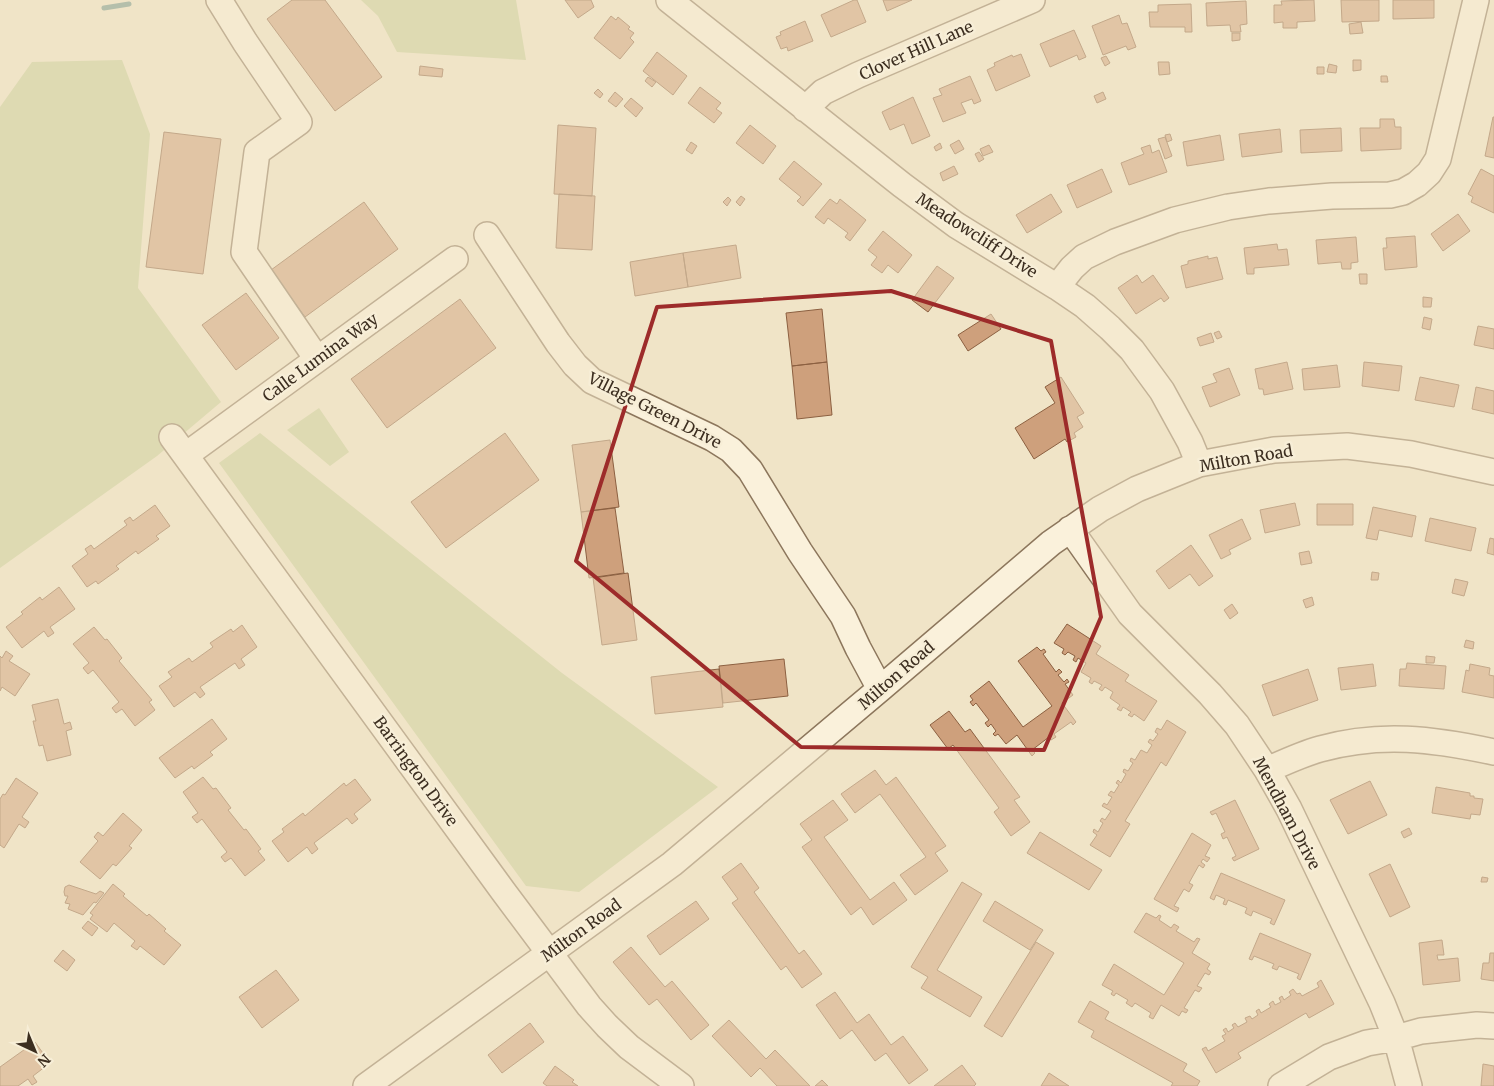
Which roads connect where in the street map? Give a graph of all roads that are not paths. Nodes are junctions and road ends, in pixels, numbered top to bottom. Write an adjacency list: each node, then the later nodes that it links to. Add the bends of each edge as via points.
1 (219, 0): 9 (street, via 299,122 257,152 244,252)
2 (669, 0): 5 (street, Meadowcliff Drive)
3 (1032, 0): 5 (street, Clover Hill Lane, via 858,75 823,92)
4 (1476, 0): 8 (street, via 1438,159 1417,184 1390,195 1269,201 1175,220 1084,257)
5 (806, 109): 8 (street, Meadowcliff Drive, via 956,225)
6 (487, 235): 14 (street, Village Green Drive, via 558,343 592,381 712,438 731,450 750,470 843,616)
7 (455, 259): 9 (street, Calle Lumina Way)
8 (1057, 286): 11 (street, Meadowcliff Drive, via 1085,306 1132,350 1162,391)
9 (317, 359): 10 (street, Calle Lumina Way)
10 (179, 446): 17 (street, Barrington Drive)
11 (1199, 464): 12 (street, Milton Road, via 1274,450 1347,446 1410,454); 13 (street, Milton Road, via 1137,488)
12 (1494, 472)
13 (1070, 529): 14 (street, Milton Road); 16 (street, Mendham Drive, via 1130,614 1210,694 1237,725)
14 (880, 689): 17 (street, Milton Road, via 672,864)
15 (1494, 752): 16 (street, via 1438,741 1380,738 1320,749)
16 (1267, 770): 19 (street, Mendham Drive, via 1382,1003)
17 (549, 953): 20 (street, Milton Road); 21 (street, Barrington Drive, via 607,1026)
18 (1494, 1026): 19 (street, via 1477,1024)
19 (1396, 1038): 22 (street, via 1367,1043 1329,1057); 23 (street, Mendham Drive)
20 (366, 1086)
21 (681, 1086)
22 (1281, 1086)
23 (1409, 1086)

